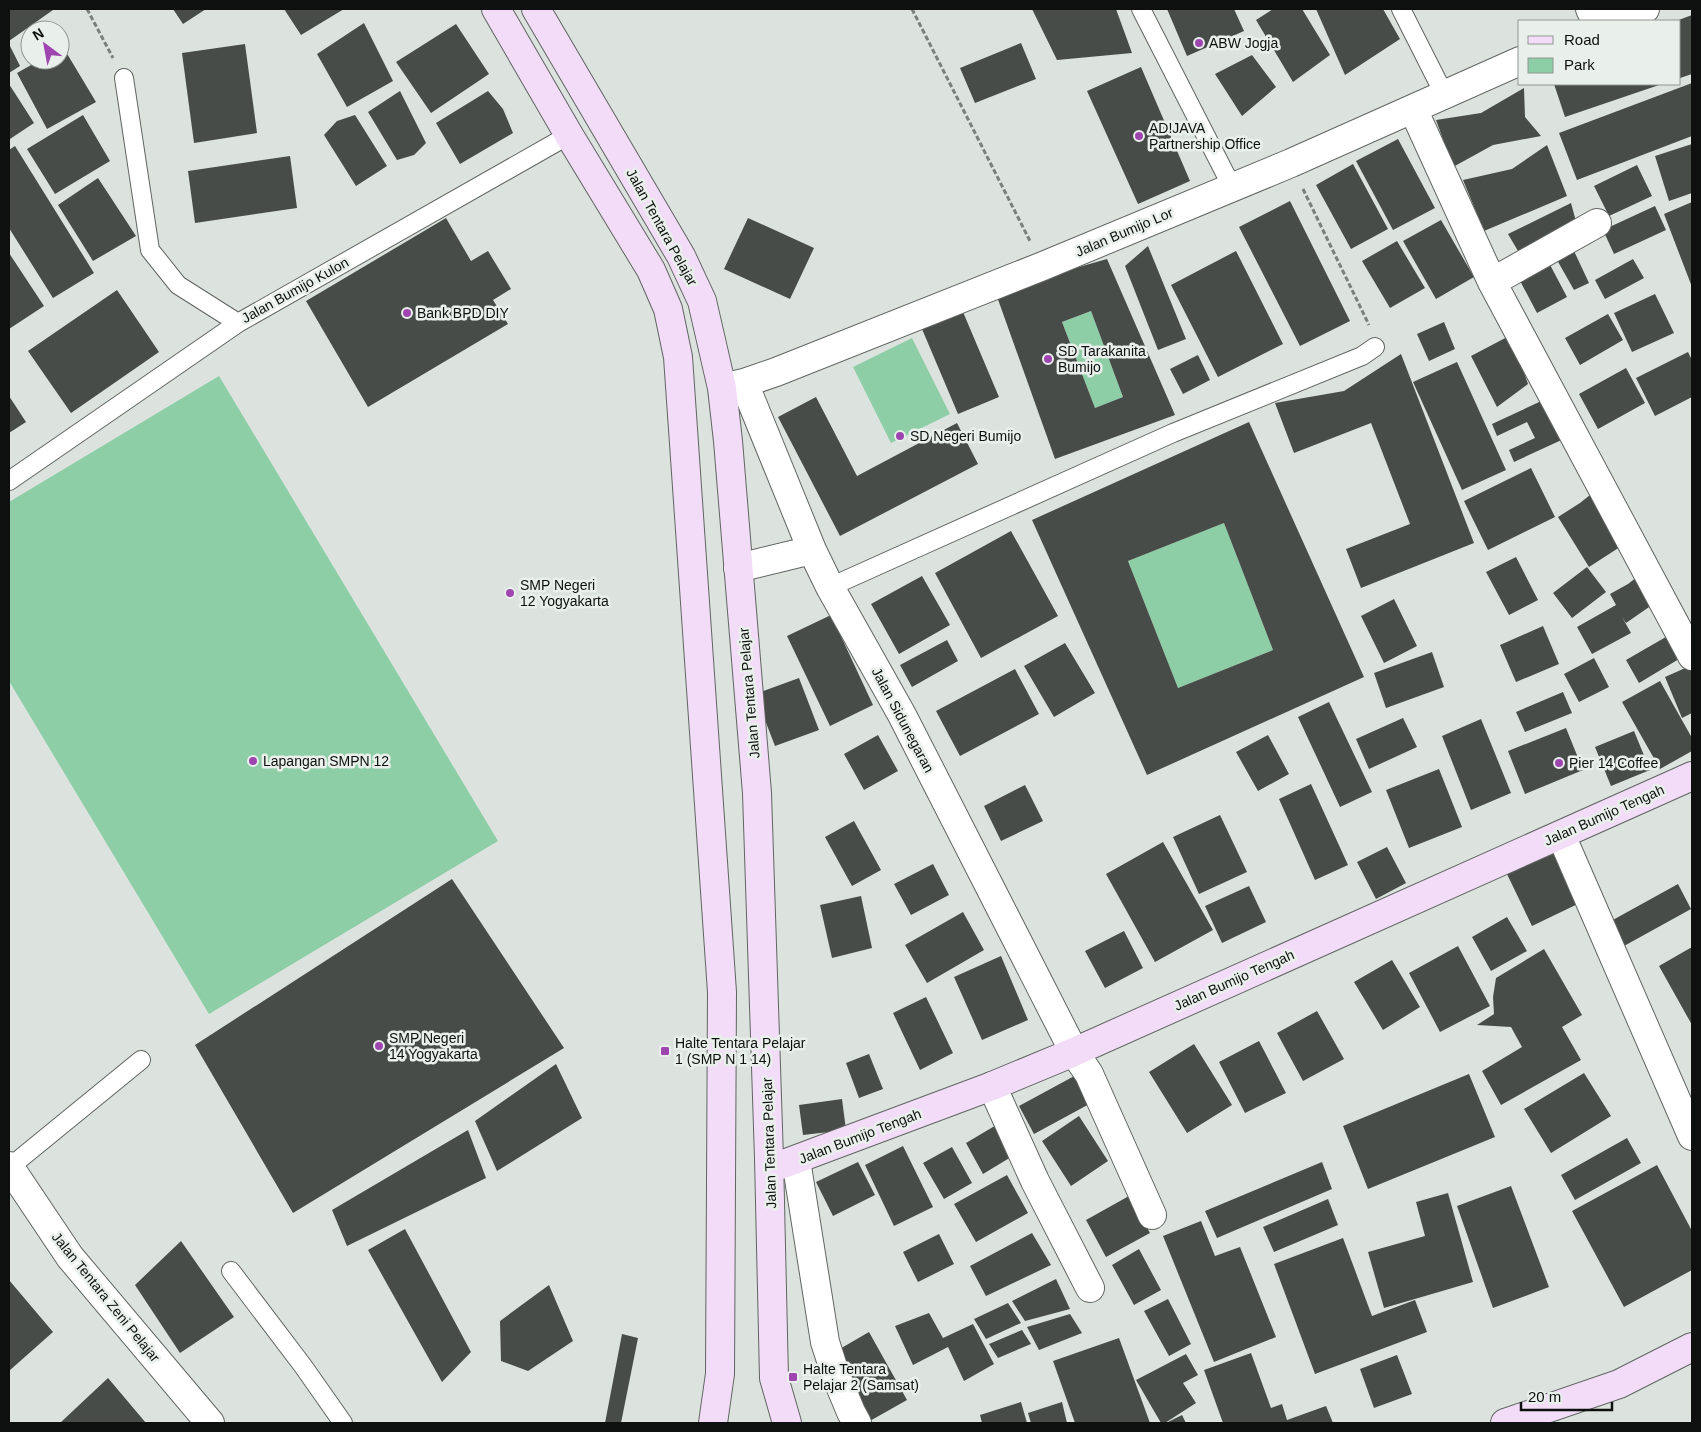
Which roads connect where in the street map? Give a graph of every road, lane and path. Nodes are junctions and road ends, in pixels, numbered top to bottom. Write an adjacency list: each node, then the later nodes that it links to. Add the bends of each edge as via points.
1 (86, 9): 10 (path)
2 (496, 9): 13 (main road)
3 (536, 9): 21 (main road, Jalan Tentara Pelajar, via 681,256 702,301)
4 (912, 9): 17 (path)
5 (1141, 9): 15 (lane)
6 (1401, 9): 11 (lane)
7 (1644, 9): 8 (street)
8 (1614, 20)
9 (1518, 62): 11 (street, Jalan Bumijo Lor)
10 (124, 78): 19 (lane, Jalan Bumijo Kulon, via 150,250 178,285)
11 (1444, 94): 12 (street, Jalan Bumijo Lor)
12 (1413, 109): 14 (street, Jalan Bumijo Lor); 18 (street)
13 (569, 136): 19 (lane, Jalan Bumijo Kulon); 42 (main road, via 651,270 668,309 678,357 722,992 720,1374)
14 (1291, 163): 15 (street, Jalan Bumijo Lor); 20 (path, via 1372,332)
15 (1232, 187): 17 (street, Jalan Bumijo Lor)
16 (1597, 223): 18 (street)
17 (1043, 266): 21 (street, Jalan Bumijo Lor)
18 (1492, 282): 26 (street)
19 (238, 323): 22 (lane)
20 (1375, 347): 25 (lane, via 1362,356 1173,433)
21 (733, 386): 23 (street, Jalan Sidunegaran); 24 (main road, Jalan Tentara Pelajar, via 728,441)
22 (9, 481)
23 (812, 550): 24 (street); 25 (street, Jalan Sidunegaran)
24 (738, 568): 35 (main road, Jalan Tentara Pelajar, via 757,793)
25 (830, 587): 29 (street, Jalan Sidunegaran, via 902,715)
26 (1692, 656)
27 (1692, 776): 28 (main road, Jalan Bumijo Tengah)
28 (1561, 835): 29 (main road, Jalan Bumijo Tengah); 32 (street)
29 (1074, 1052): 31 (main road, Jalan Bumijo Tengah); 36 (street, Jalan Sidunegaran, via 1089,1074)
30 (141, 1060): 34 (lane)
31 (992, 1086): 33 (main road, Jalan Bumijo Tengah); 38 (street, via 1035,1181)
32 (1689, 1121)
33 (796, 1160): 35 (main road, Jalan Bumijo Tengah); 44 (street, via 825,1342)
34 (9, 1166): 40 (street, Jalan Tentara Zeni Pelajar, via 70,1257)
35 (770, 1170): 43 (main road, Jalan Tentara Pelajar, via 774,1378)
36 (1152, 1215)
37 (231, 1271): 41 (lane)
38 (1090, 1288)
39 (1692, 1347): 45 (main road, via 1619,1384)
40 (210, 1423)
41 (343, 1423)
42 (713, 1423)
43 (787, 1423)
44 (857, 1423)
45 (1505, 1423)

